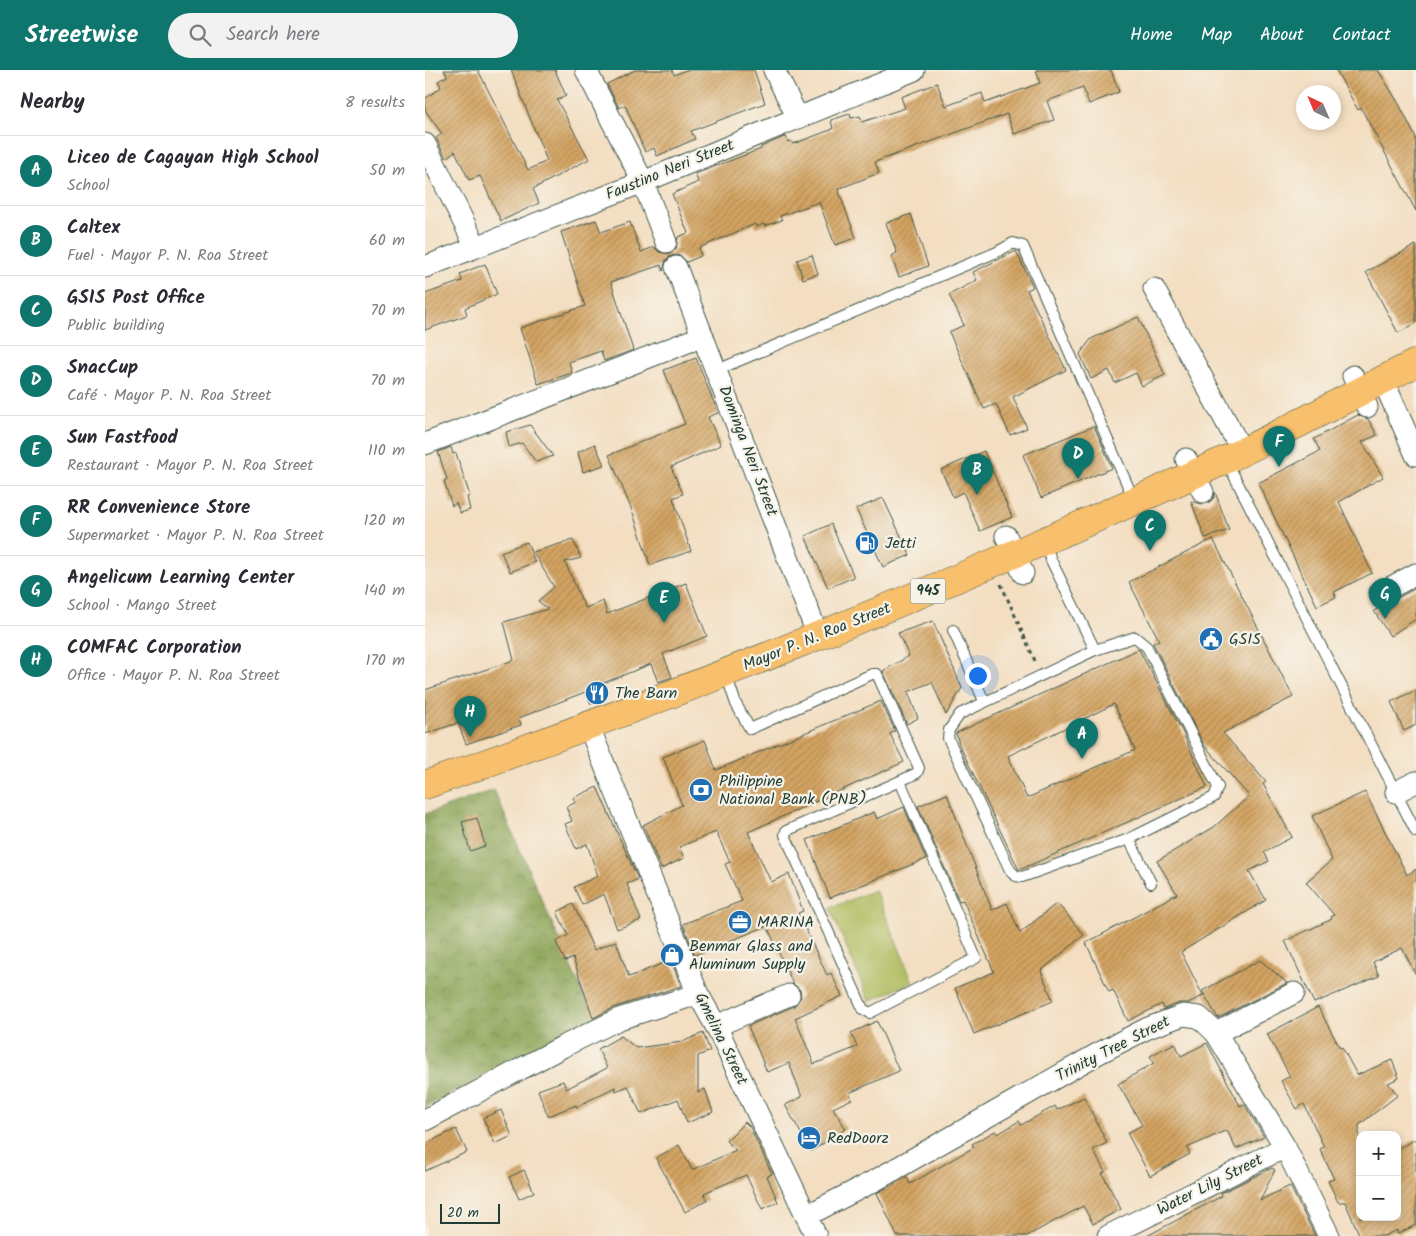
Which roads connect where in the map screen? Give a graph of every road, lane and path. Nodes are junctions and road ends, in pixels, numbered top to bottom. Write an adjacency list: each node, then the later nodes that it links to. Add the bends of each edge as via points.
1 (586, 70): 6 (street)
2 (774, 70): 4 (street)
3 (914, 70): 4 (street, Faustino Neri Street)
4 (797, 118): 6 (street, Faustino Neri Street)
5 (425, 144): 8 (street)
6 (643, 182): 7 (street); 8 (street, Faustino Neri Street)
7 (666, 242)
8 (476, 247): 10 (street, Faustino Neri Street)
9 (676, 266): 12 (street, Dominga Neri Street)
10 (425, 267)
11 (1154, 289): 17 (street)
12 (703, 336): 14 (street, Dominga Neri Street); 16 (street)
13 (1416, 363): 15 (main road, Mayor P. N. Roa Street / 945)
14 (717, 370): 19 (lane, via 1013,243 1018,244 1023,246); 25 (street, Dominga Neri Street)
15 (1366, 388): 17 (main road, Mayor P. N. Roa Street / 945); 18 (street)
16 (425, 444)
17 (1233, 455): 19 (main road, Mayor P. N. Roa Street / 945); 34 (lane)
18 (1416, 455)
19 (1135, 501): 20 (main road, Mayor P. N. Roa Street / 945)
20 (1045, 540): 21 (main road, Mayor P. N. Roa Street / 945); 26 (lane, via 1051,560)
21 (1009, 557): 25 (main road, Mayor P. N. Roa Street / 945); 28 (path)
22 (1416, 574): 23 (street)
23 (1380, 593)
24 (953, 630): 29 (lane)
25 (818, 636): 27 (main road, Mayor P. N. Roa Street / 945)
26 (1095, 650): 28 (lane); 36 (lane, via 1135,637 1142,640 1218,787 1214,797)
27 (726, 674): 30 (main road, Mayor P. N. Roa Street / 945); 31 (lane, via 736,704 750,729 877,674 919,768 917,773)
28 (1042, 675): 29 (lane)
29 (984, 702): 36 (lane, via 960,714 947,738 1010,870 1016,876 1022,877)
30 (589, 727): 33 (main road, Mayor P. N. Roa Street / 945); 38 (street, Gmelina Street)
31 (900, 781): 31 (lane, via 786,831 785,835 863,1009 870,1013 976,958)
32 (1416, 782): 34 (street)
33 (425, 786)
34 (1395, 792): 35 (lane)
35 (1416, 832)
36 (1129, 839): 37 (lane)
37 (1151, 884)
38 (698, 994): 41 (street, Gmelina Street); 43 (street, via 619,1019)
39 (1294, 994): 42 (street)
40 (789, 995): 41 (street)
41 (716, 1026): 45 (street, Gmelina Street)
42 (1216, 1033): 44 (street, Trinity Tree Street); 45 (street, Trinity Tree Street, via 1199,1017 1183,1015 1148,1028)
43 (425, 1120)
44 (1285, 1147): 47 (street, Water Lily Street); 48 (street, Trinity Tree Street)
45 (806, 1216): 46 (street, Gmelina Street)
46 (816, 1236)
47 (1108, 1236)
48 (1329, 1236)

